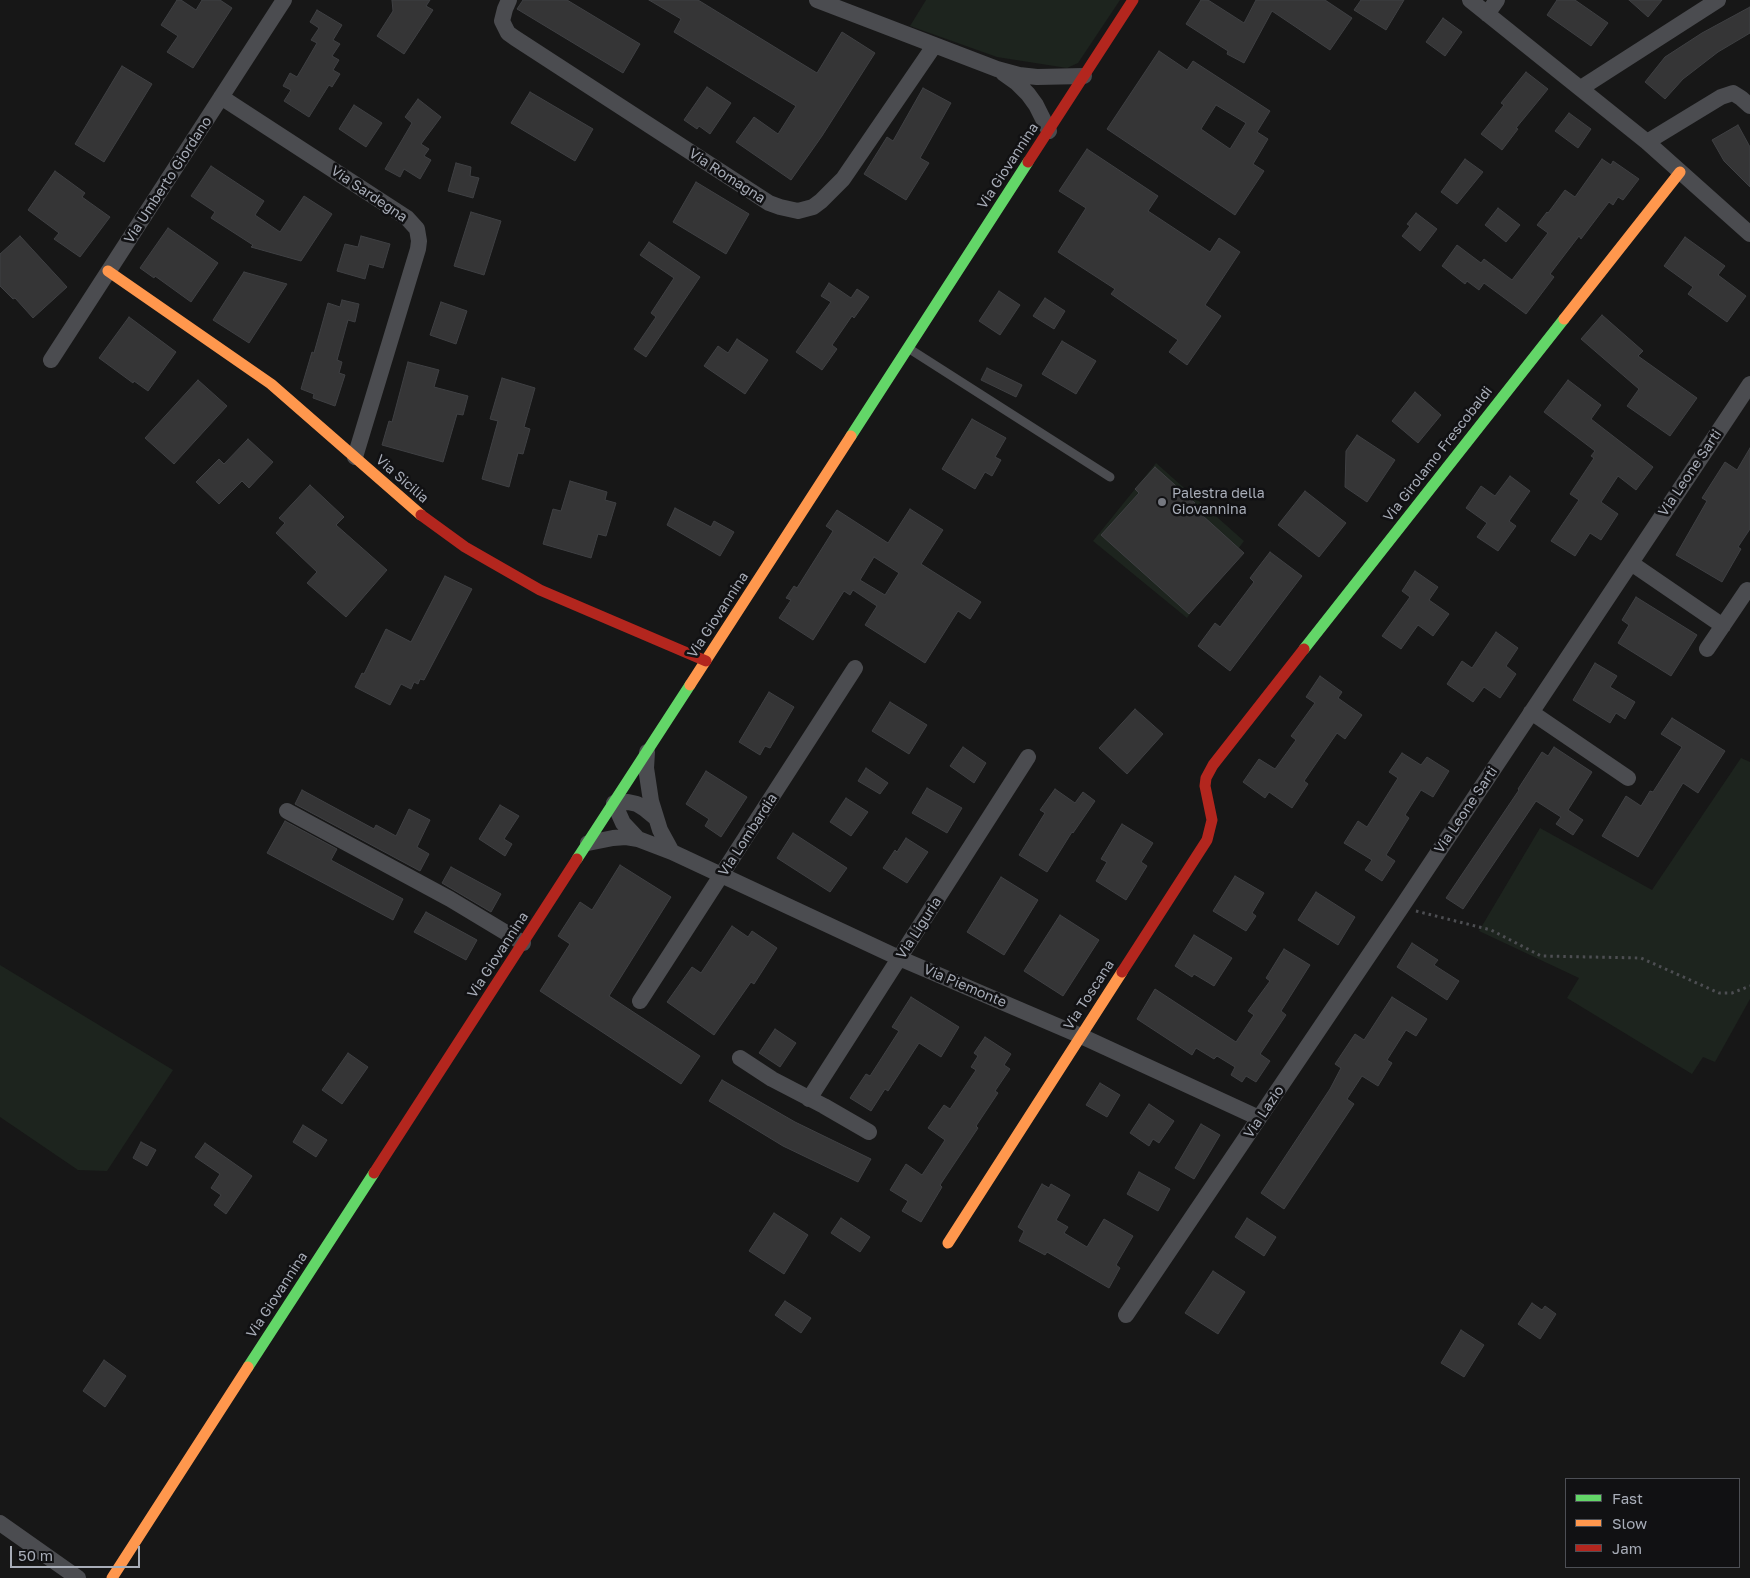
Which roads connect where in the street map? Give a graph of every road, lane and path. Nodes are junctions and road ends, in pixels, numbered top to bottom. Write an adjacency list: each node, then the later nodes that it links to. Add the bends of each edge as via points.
1 (284, 0): 15 (street, Via Umberto Giordano)
2 (510, 0): 9 (street, Via Romagna, via 502,21 508,33 768,203 798,211 813,207 843,179)
3 (817, 0): 9 (street)
4 (1133, 0): 12 (street, Via Giovannina)
5 (1470, 0): 8 (street)
6 (1496, 0): 8 (street)
7 (1718, 0): 13 (street)
8 (1487, 14): 13 (street)
9 (934, 46): 10 (street)
10 (997, 69): 11 (street); 14 (street)
11 (1026, 76): 12 (street); 16 (street, via 1054,87)
12 (1084, 76): 16 (street, Via Giovannina)
13 (1581, 88): 19 (street)
14 (1028, 94): 16 (street); 18 (street)
15 (221, 97): 22 (street, Via Umberto Giordano); 26 (street, Via Sardegna, via 407,218 417,229 418,249)
16 (1067, 103): 18 (street, Via Giovannina)
17 (1750, 106): 19 (street, via 1733,93 1721,96)
18 (1049, 131): 23 (street, Via Giovannina)
19 (1647, 142): 20 (street)
20 (1680, 172): 21 (street); 36 (street, Via Girolamo Frescobaldi)
21 (1750, 234)
22 (108, 271): 24 (street, Via Umberto Giordano); 26 (street, Via Sicilia, via 271,384)
23 (908, 348): 27 (lane); 32 (street, Via Giovannina)
24 (51, 360)
25 (1750, 384): 28 (street, Via Leone Sarti)
26 (355, 457): 32 (street, Via Sicilia, via 431,524 491,563 540,590)
27 (1110, 477)
28 (1631, 563): 30 (street); 34 (street, Via Leone Sarti)
29 (1747, 590): 30 (street)
30 (1723, 626): 31 (street)
31 (1707, 650)
32 (706, 661): 35 (street, Via Giovannina)
33 (855, 668): 45 (street, Via Lombardia)
34 (1531, 712): 38 (street); 46 (street, Via Leone Sarti)
35 (647, 752): 39 (street, Via Giovannina); 41 (street, via 647,784)
36 (1220, 754): 51 (street, Via Toscana, via 1206,778 1205,792 1212,820 1207,840)
37 (1028, 757): 48 (street, Via Liguria)
38 (1628, 778)
39 (614, 803): 41 (street, via 637,804); 42 (street, via 623,823); 43 (street, Via Giovannina)
40 (287, 811): 47 (street, via 450,899)
41 (656, 818): 44 (street)
42 (638, 840): 43 (street, Via Piemonte, via 626,837); 44 (street, Via Piemonte)
43 (588, 843): 47 (street, Via Giovannina)
44 (672, 852): 45 (street, Via Piemonte)
45 (722, 875): 48 (street, Via Piemonte); 50 (street, Via Lombardia)
46 (1401, 908): 49 (path, via 1491,930 1540,956 1641,958 1719,993); 54 (street, Via Lazio)
47 (523, 943): 60 (street, Via Giovannina)
48 (899, 958): 51 (street, Via Piemonte); 53 (street, Via Liguria)
49 (1750, 986)
50 (640, 1001)
51 (1081, 1036): 54 (street, Via Piemonte); 56 (street, Via Toscana)
52 (740, 1058): 53 (street)
53 (809, 1099): 55 (street)
54 (1259, 1118): 57 (street, Via Lazio)
55 (869, 1132)
56 (948, 1243)
57 (1126, 1315)
58 (0, 1523): 59 (street)
59 (78, 1578)
60 (112, 1578)

